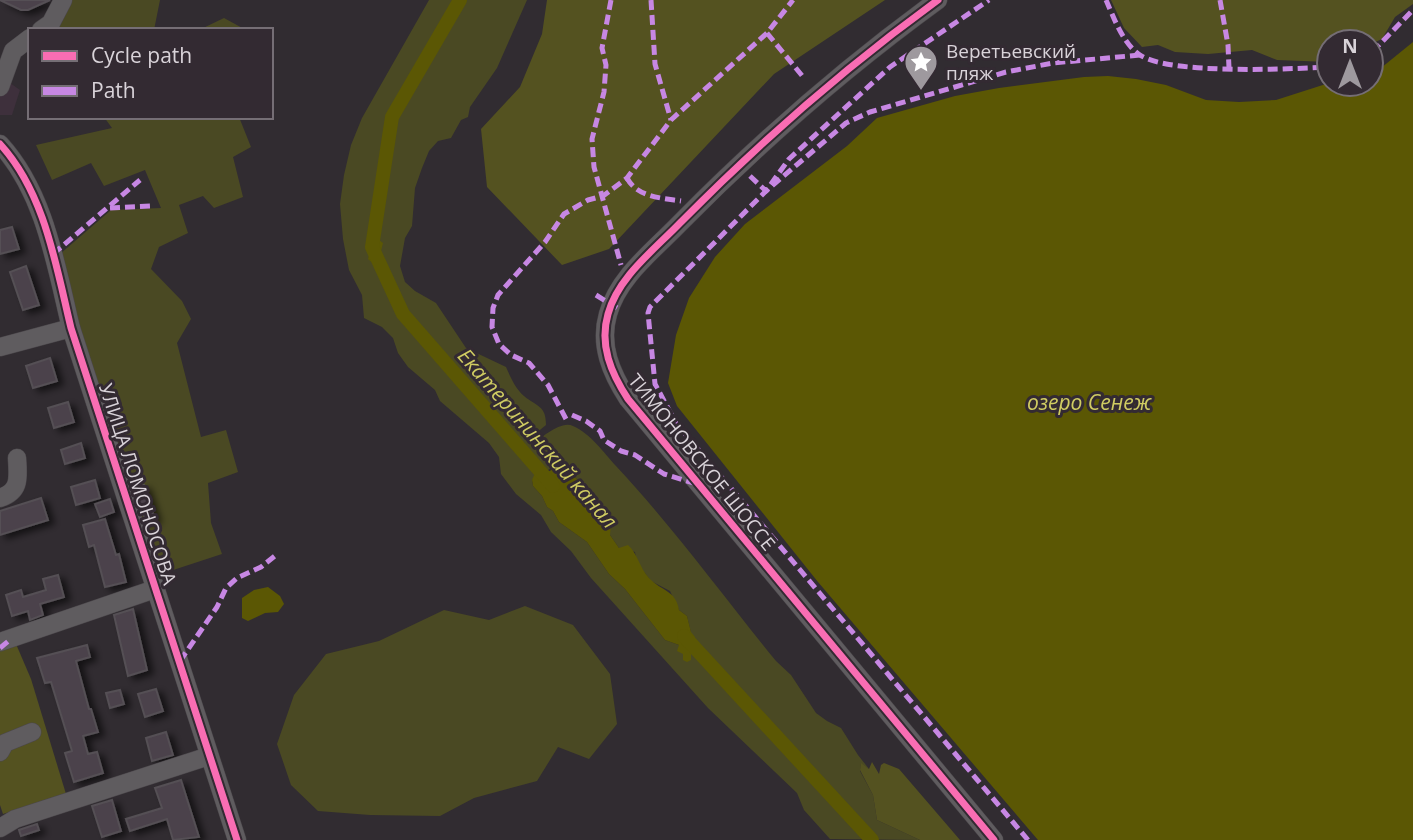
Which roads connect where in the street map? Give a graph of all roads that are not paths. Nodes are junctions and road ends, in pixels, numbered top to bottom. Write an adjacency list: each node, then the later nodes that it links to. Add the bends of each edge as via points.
1 (63, 0): 3 (street)
2 (938, 0): 18 (street, ТИМОНОВСКОЕ ШОССЕ, via 872,48 785,122 651,253 612,300 605,351 615,380 628,399)
3 (44, 28)
4 (28, 40): 5 (street, via 13,51)
5 (0, 87)
6 (0, 144): 7 (street, УЛИЦА ЛОМОНОСОВА, via 33,196)
7 (71, 328): 8 (street); 11 (street, УЛИЦА ЛОМОНОСОВА)
8 (0, 346)
9 (17, 458): 10 (street, via 18,483)
10 (0, 498)
11 (155, 589): 12 (street); 15 (street, УЛИЦА ЛОМОНОСОВА)
12 (0, 642)
13 (32, 732): 14 (street, via 5,743)
14 (0, 752)
15 (209, 756): 16 (street, via 15,819); 17 (street, УЛИЦА ЛОМОНОСОВА)
16 (0, 828)
17 (237, 840)
18 (994, 840)

